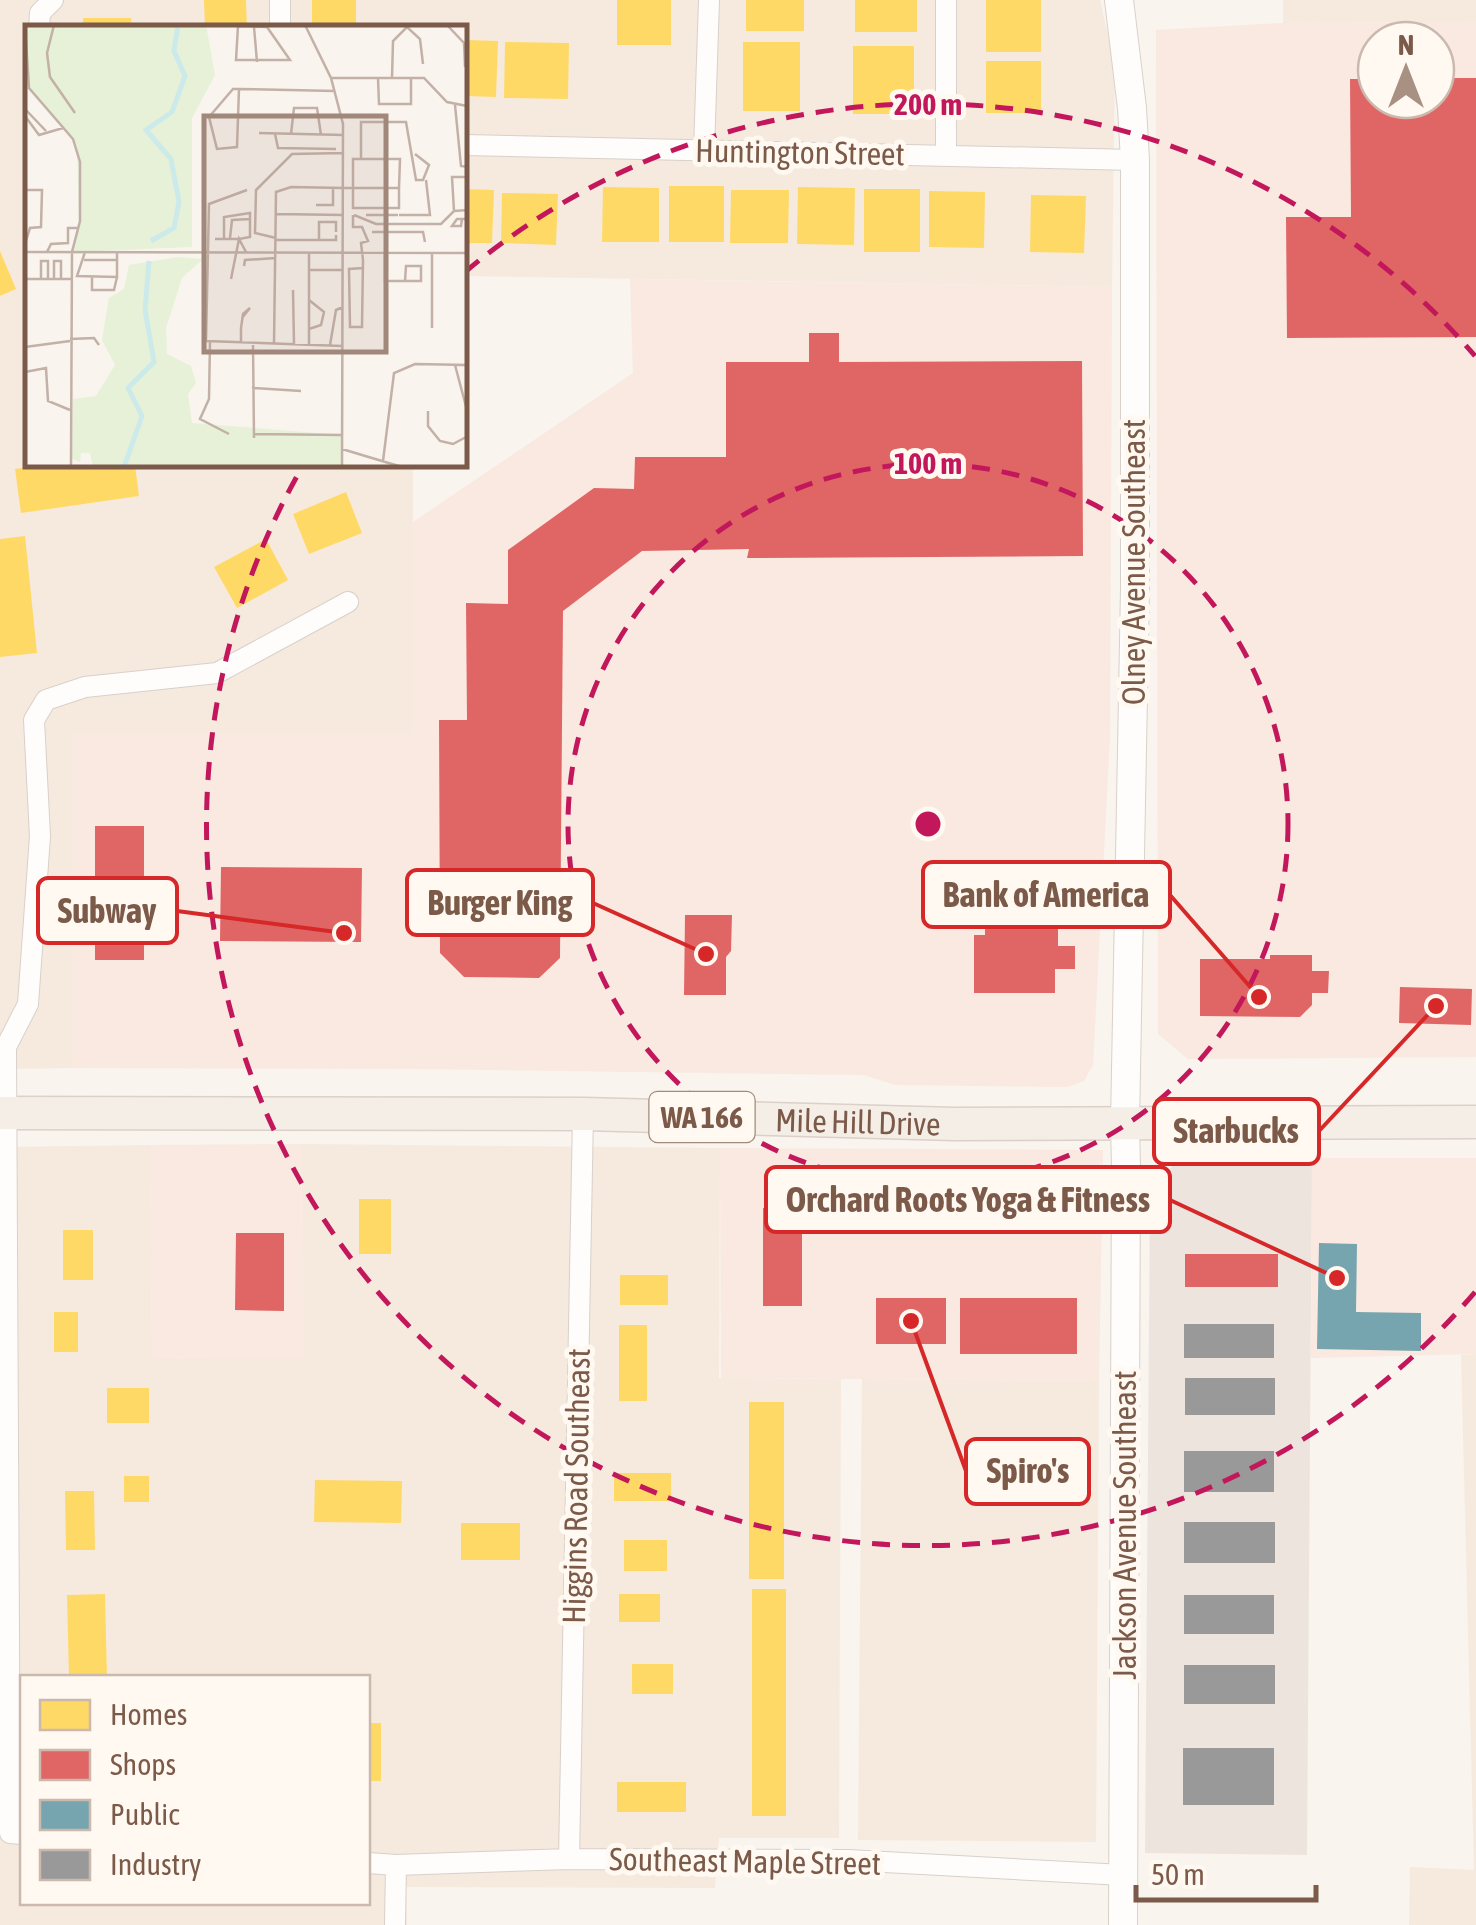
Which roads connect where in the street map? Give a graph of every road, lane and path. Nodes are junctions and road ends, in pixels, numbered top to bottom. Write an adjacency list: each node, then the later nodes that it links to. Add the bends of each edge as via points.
1 (52, 0): 5 (street)
2 (710, 0): 7 (street)
3 (946, 0): 8 (street)
4 (1119, 0): 9 (main road, Olney Avenue Southeast)
5 (38, 25)
6 (468, 144): 7 (street, Huntington Street)
7 (704, 150): 8 (street, Huntington Street)
8 (946, 156): 9 (street, Huntington Street)
9 (1134, 160): 14 (main road, Olney Avenue Southeast, via 1135,588)
10 (348, 602): 11 (street, via 217,673 85,687 46,700 34,720 40,836 28,1004 6,1047)
11 (3, 1113): 12 (main road, Mile Hill Drive / WA 166); 15 (street)
12 (583, 1114): 14 (main road, Mile Hill Drive / WA 166); 16 (street, Higgins Road Southeast)
13 (1476, 1122): 14 (main road, Mile Hill Drive / WA 166)
14 (1124, 1124): 19 (main road, Jackson Avenue Southeast)
15 (16, 1833)
16 (570, 1859): 18 (street, Southeast Maple Street); 19 (street, Southeast Maple Street, via 848,1860)
17 (370, 1863): 18 (street, Southeast Maple Street)
18 (396, 1866): 20 (street)
19 (1123, 1875): 21 (main road, Jackson Avenue Southeast)
20 (395, 1925)
21 (1124, 1925)

